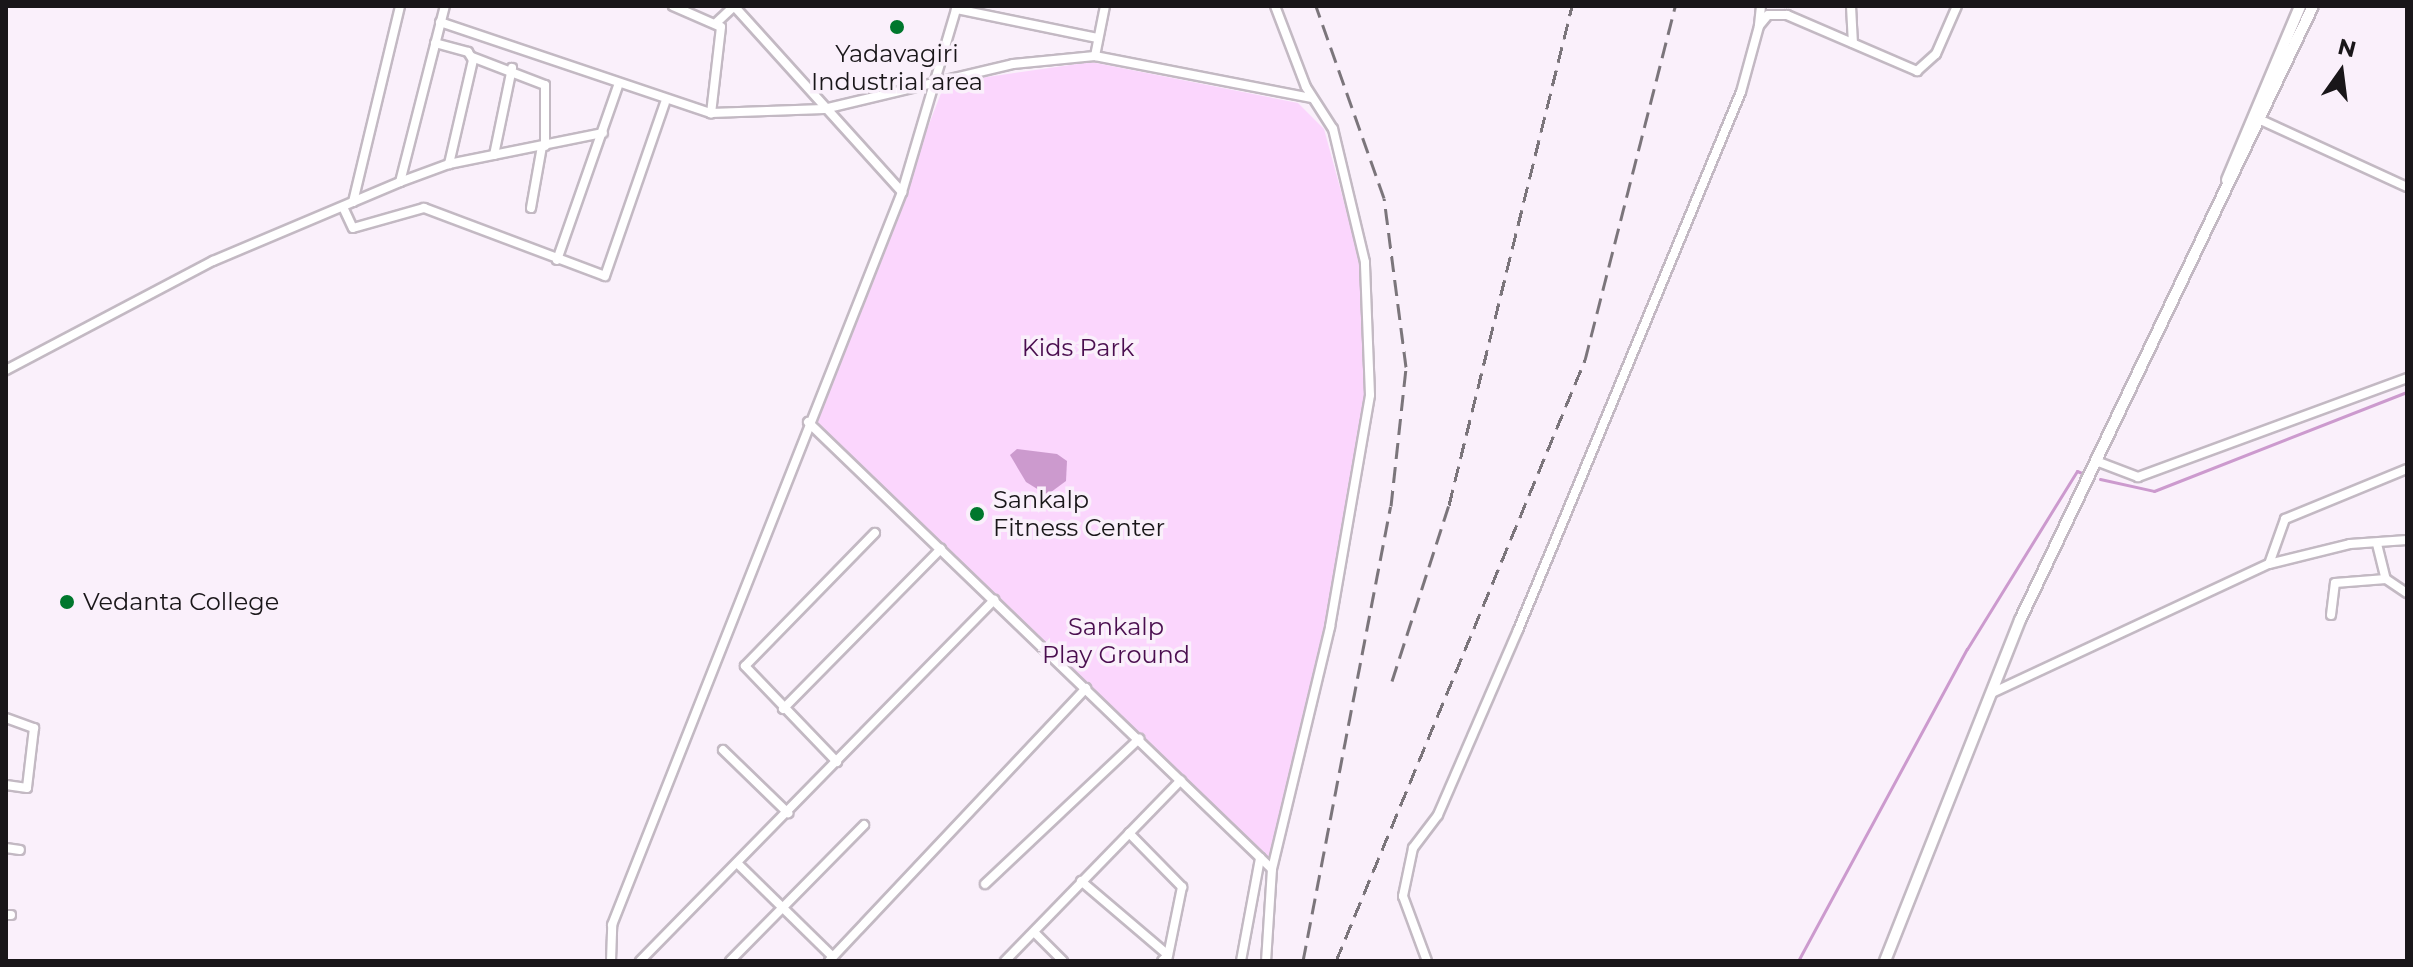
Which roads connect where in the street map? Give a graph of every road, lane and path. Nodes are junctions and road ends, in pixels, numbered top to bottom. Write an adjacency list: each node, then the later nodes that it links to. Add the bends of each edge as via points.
1 (400, 6): 39 (street)
2 (445, 6): 15 (street)
3 (673, 6): 16 (street)
4 (734, 6): 14 (street); 16 (street)
5 (750, 6): 14 (street)
6 (1105, 6): 18 (street)
7 (1275, 6): 26 (street)
8 (1761, 6): 17 (street)
9 (1851, 6): 20 (street)
10 (1957, 6): 20 (street, via 1936,54 1917,71)
11 (2300, 6): 36 (street)
12 (2313, 6): 30 (street)
13 (956, 8): 18 (street); 24 (street)
14 (747, 19): 28 (street)
15 (440, 22): 19 (street); 25 (street)
16 (716, 23): 29 (street, via 721,68)
17 (1759, 26): 20 (street, via 1768,15 1787,15); 87 (street, via 1741,92 1530,601 1438,815 1413,848 1403,896)
18 (1097, 38): 21 (street)
19 (435, 43): 22 (street); 35 (street)
20 (1853, 43)
21 (1095, 56): 24 (street); 26 (street)
22 (472, 57): 23 (street); 34 (street)
23 (512, 68): 32 (street, via 548,91); 33 (street)
24 (940, 79): 28 (street); 38 (street)
25 (618, 86): 27 (street); 31 (street)
26 (1312, 98): 73 (street, via 1333,129 1365,262 1370,395 1330,627)
27 (665, 103): 29 (street); 42 (street, via 605,276)
28 (824, 109): 29 (street); 38 (street)
29 (711, 113)
30 (2263, 121): 36 (street); 37 (street)
31 (603, 133): 32 (street); 42 (street)
32 (544, 146): 33 (street); 41 (street)
33 (494, 155): 34 (street)
34 (449, 164): 35 (street)
35 (400, 182): 39 (street)
36 (2227, 182): 46 (street)
37 (2407, 187)
38 (902, 192): 45 (street)
39 (353, 202): 40 (street)
40 (343, 207): 42 (street, via 353,228 424,208); 43 (street, via 213,261)
41 (531, 208)
42 (557, 260)
43 (6, 370)
44 (2407, 378): 46 (street, via 2138,477)
45 (808, 422): 51 (street); 80 (street, via 612,925)
46 (2096, 461): 58 (street)
47 (2407, 469): 52 (street, via 2285,519 2269,547)
48 (875, 533): 59 (street, via 745,666)
49 (2407, 540): 50 (street)
50 (2377, 544): 52 (street); 53 (street)
51 (941, 549): 55 (street); 59 (street)
52 (2269, 564): 58 (street)
53 (2386, 579): 54 (street); 56 (street, via 2335,583)
54 (2407, 593)
55 (994, 600): 57 (street); 63 (street)
56 (2331, 615)
57 (1086, 688): 61 (street); 78 (street)
58 (1992, 693): 88 (street)
59 (783, 709): 63 (street)
60 (6, 718): 65 (street, via 34,728 27,788)
61 (1139, 739): 64 (street); 75 (street)
62 (723, 750): 66 (street)
63 (837, 762): 66 (street)
64 (1181, 780): 68 (street); 71 (street)
65 (6, 785)
66 (788, 813): 72 (street)
67 (864, 825): 76 (street)
68 (1129, 833): 74 (street); 79 (street, via 1182,887)
69 (6, 848): 70 (street)
70 (20, 850)
71 (1260, 858): 73 (street); 85 (street)
72 (738, 864): 76 (street); 81 (street)
73 (1272, 869): 86 (street)
74 (1081, 881): 77 (street); 79 (street)
75 (985, 884)
76 (783, 906): 78 (street); 82 (street)
77 (1034, 932): 83 (street); 84 (street)
78 (830, 959)
79 (1166, 959)
80 (611, 961)
81 (640, 961)
82 (730, 961)
83 (1005, 961)
84 (1063, 961)
85 (1241, 961)
86 (1266, 961)
87 (1427, 961)
88 (1885, 961)

